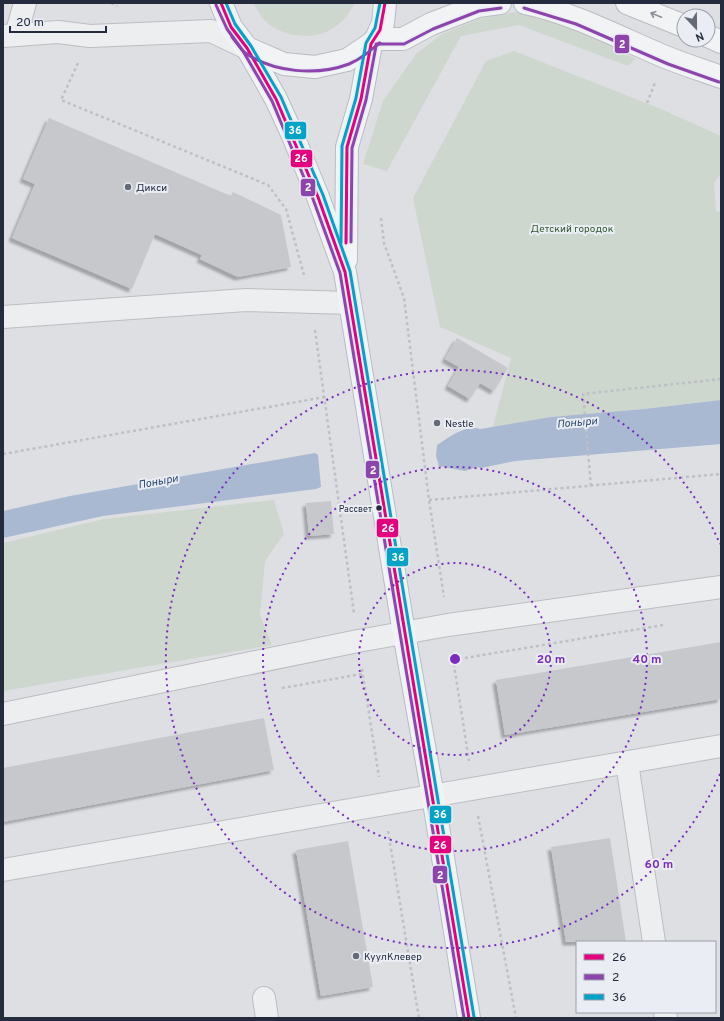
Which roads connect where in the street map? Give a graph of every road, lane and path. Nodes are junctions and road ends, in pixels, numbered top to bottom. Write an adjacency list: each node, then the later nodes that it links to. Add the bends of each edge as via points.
1 (25, 3): 8 (street)
2 (221, 3): 10 (main road, via 231,27)
3 (385, 3): 9 (main road, via 383,23)
4 (500, 3): 9 (main road, via 478,6 430,24 403,39)
5 (525, 3): 12 (main road, via 546,7 578,19 666,57)
6 (628, 3): 7 (main road, one-way to 6)
7 (676, 23)
8 (10, 36): 10 (street, via 58,32 90,36 211,31)
9 (374, 42): 10 (main road, via 347,60 315,67 284,64); 16 (main road, via 347,147)
10 (247, 48): 16 (main road, via 276,99 293,136)
11 (79, 60): 17 (path, via 61,100 268,185 286,209)
12 (721, 77)
13 (653, 87): 14 (path)
14 (647, 103)
15 (381, 218): 25 (path, via 384,243 404,298)
16 (345, 272): 18 (main road)
17 (311, 302): 18 (street); 19 (street, via 246,300); 21 (path)
18 (350, 303): 29 (main road)
19 (3, 317)
20 (721, 379): 24 (path, via 583,394)
21 (325, 397): 22 (path); 30 (path)
22 (3, 454)
23 (721, 474): 24 (path)
24 (591, 486): 25 (path)
25 (429, 500): 27 (path)
26 (721, 587): 27 (street)
27 (448, 625): 29 (street); 31 (path)
28 (666, 625): 31 (path)
29 (404, 634): 30 (street); 37 (main road)
30 (358, 641): 33 (street)
31 (453, 660): 36 (path)
32 (362, 674): 38 (path)
33 (3, 714)
34 (721, 746): 35 (street)
35 (627, 763): 36 (street); 40 (street)
36 (473, 789): 37 (street); 43 (path)
37 (433, 796): 38 (street); 42 (main road)
38 (383, 804): 39 (street); 41 (path)
39 (3, 870)
40 (654, 941)
41 (419, 1018)
42 (469, 1018)
43 (516, 1018)

